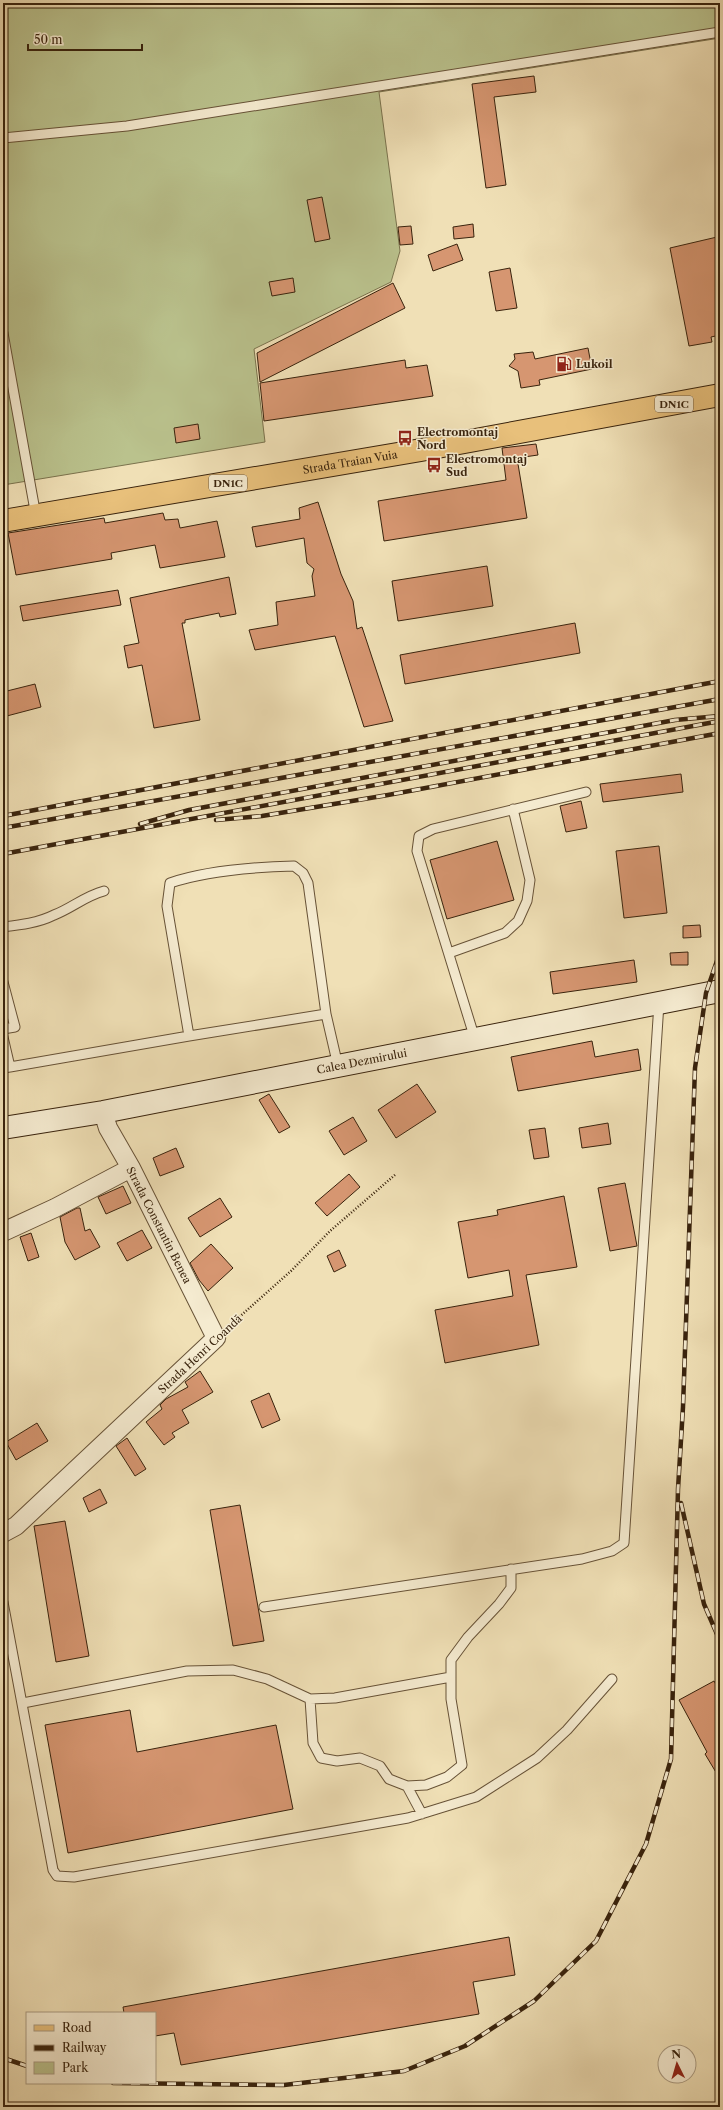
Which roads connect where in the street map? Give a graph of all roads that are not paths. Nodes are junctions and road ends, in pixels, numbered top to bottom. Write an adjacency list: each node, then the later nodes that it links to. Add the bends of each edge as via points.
1 (720, 32): 2 (lane, via 127,126)
2 (3, 138)
3 (3, 333): 5 (lane)
4 (720, 396): 5 (main road, Strada Traian Vuia / DN1C)
5 (36, 516): 6 (main road, Strada Traian Vuia / DN1C)
6 (3, 521)
7 (586, 792): 8 (lane)
8 (513, 810): 11 (lane, via 530,880 527,901 518,921 505,933); 11 (lane, via 433,829 419,836 417,851)
9 (104, 891): 10 (lane, via 90,895 55,915 35,922)
10 (3, 927)
11 (449, 953): 19 (lane)
12 (3, 982): 16 (lane, via 15,1027)
13 (720, 991): 14 (main road, Calea Dezmirului)
14 (659, 1003): 19 (main road, Calea Dezmirului); 28 (lane, via 624,1543 612,1551 582,1559)
15 (326, 1014): 17 (lane); 17 (lane, via 308,883 304,873 294,866 269,867 185,878 170,883 168,906); 20 (lane)
16 (3, 1029)
17 (189, 1036): 21 (lane)
18 (3, 1038): 21 (lane)
19 (475, 1039): 20 (main road, Calea Dezmirului)
20 (338, 1066): 22 (main road, Calea Dezmirului)
21 (6, 1068)
22 (103, 1112): 23 (main road, Calea Dezmirului); 24 (street, Strada Constantin Benea, via 108,1128)
23 (3, 1128)
24 (130, 1168): 25 (street); 26 (street, Strada Constantin Benea)
25 (3, 1232)
26 (216, 1338): 27 (street, Strada Henri Coandă, via 16,1526)
27 (3, 1533)
28 (511, 1569): 30 (lane); 31 (lane, via 511,1588 451,1660)
29 (3, 1602): 34 (lane)
30 (264, 1607)
31 (451, 1677): 33 (lane, via 335,1698); 35 (lane, via 451,1700 462,1765 447,1777 426,1785)
32 (612, 1679): 36 (lane, via 567,1730 536,1758 476,1797)
33 (310, 1699): 34 (lane, via 267,1679 233,1670 187,1671); 35 (lane, via 313,1742 321,1758 337,1761 360,1758 380,1766 389,1779)
34 (23, 1703): 36 (lane, via 53,1870 57,1876 74,1877 182,1859)
35 (407, 1786): 36 (lane)
36 (422, 1814)

